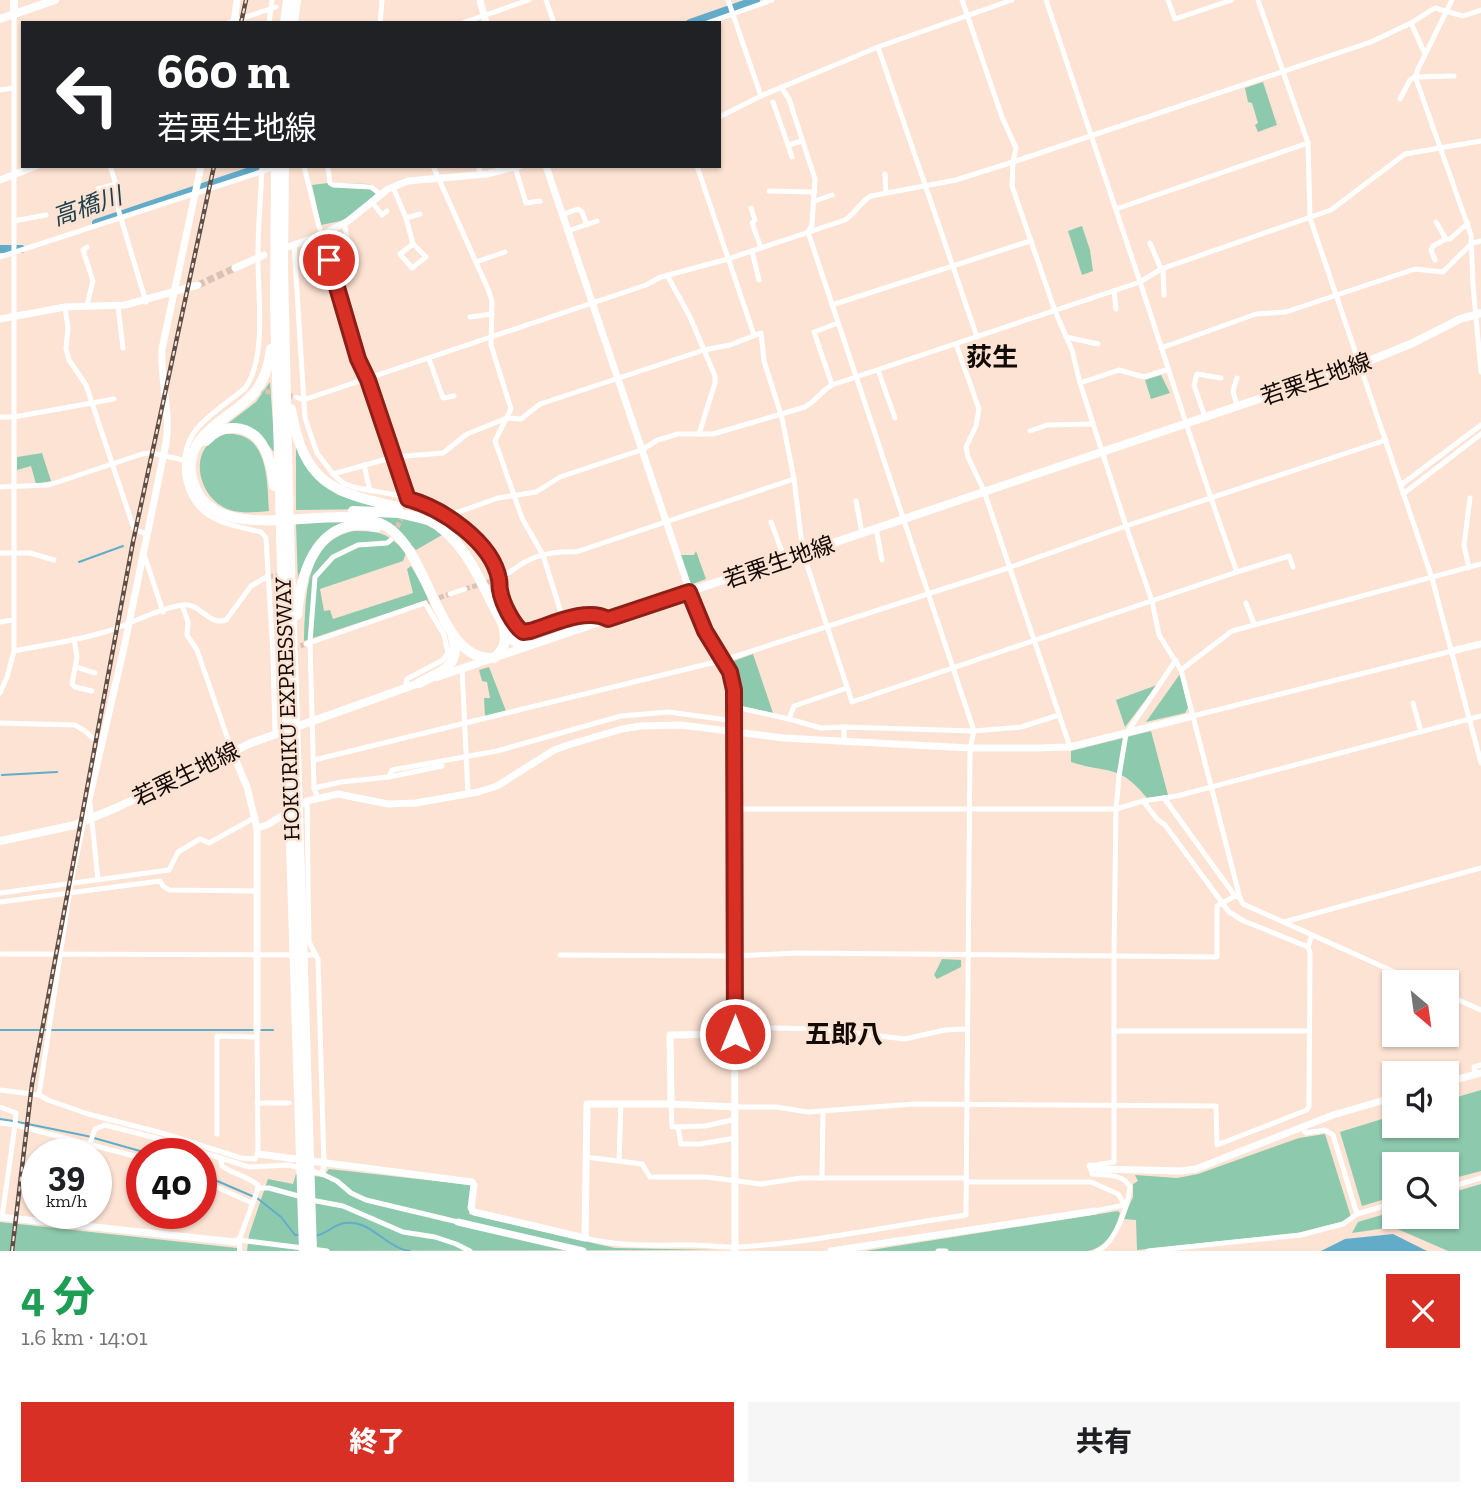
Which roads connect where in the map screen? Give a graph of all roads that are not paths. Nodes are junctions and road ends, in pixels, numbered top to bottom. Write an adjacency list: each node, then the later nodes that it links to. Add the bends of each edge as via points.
1 (14, 0): 23 (main road)
2 (55, 0): 23 (main road)
3 (237, 0): 29 (street)
4 (272, 0): 20 (street)
5 (288, 0): 31 (highway)
6 (296, 0): 32 (highway)
7 (382, 0): 33 (street)
8 (480, 0): 27 (street)
9 (530, 0): 27 (street)
10 (546, 0): 34 (street)
11 (728, 0): 24 (street)
12 (772, 0): 24 (street)
13 (962, 0): 25 (street)
14 (1012, 0): 25 (street)
15 (1046, 0): 52 (street)
16 (1168, 0): 17 (street, via 1175,19)
17 (1232, 0)
18 (1258, 0): 39 (street)
19 (1452, 0): 22 (street)
20 (273, 8): 28 (street); 30 (street)
21 (1481, 9): 22 (street, via 1463,16)
22 (1446, 13): 36 (street, via 1435,8); 38 (street)
23 (13, 14): 26 (main road); 43 (street)
24 (733, 14): 35 (street); 46 (street)
25 (967, 15): 37 (street); 59 (street, via 1016,148)
26 (0, 19)
27 (485, 19)
28 (248, 20)
29 (232, 21)
30 (270, 21)
31 (285, 21)
32 (293, 21)
33 (380, 21)
34 (553, 21)
35 (713, 21)
36 (1411, 23): 38 (street); 39 (street)
37 (878, 47): 44 (street); 79 (street)
38 (1425, 54): 40 (street)
39 (1283, 72): 52 (street); 55 (street)
40 (1417, 76): 41 (street); 47 (street); 57 (street)
41 (1454, 76)
42 (21, 78): 43 (street)
43 (13, 85): 45 (street); 74 (street)
44 (781, 87): 46 (street); 49 (street)
45 (0, 90)
46 (761, 96): 51 (street)
47 (1400, 99)
48 (774, 102): 50 (street)
49 (792, 107): 50 (street); 53 (street)
50 (777, 111): 56 (street)
51 (721, 116)
52 (1090, 136): 59 (street); 91 (street)
53 (802, 141): 56 (street); 82 (street)
54 (1481, 141): 57 (street)
55 (1308, 144): 91 (street); 97 (street)
56 (788, 145): 58 (street)
57 (1440, 148): 97 (street, via 1405,154 1342,204); 103 (street)
58 (792, 156)
59 (1013, 162): 79 (street); 110 (street, via 1012,186)
60 (32, 168): 74 (street)
61 (111, 168): 77 (street)
62 (201, 168): 84 (street)
63 (280, 168): 71 (street); 107 (highway); 140 (highway)
64 (305, 168): 108 (street)
65 (328, 168): 85 (street, via 333,185 371,187)
66 (434, 168): 75 (street)
67 (504, 168): 72 (street)
68 (517, 168): 88 (street, via 526,202)
69 (547, 168): 95 (street)
70 (698, 168): 123 (street)
71 (262, 170): 84 (street); 121 (street)
72 (479, 170): 75 (street)
73 (885, 174): 83 (street)
74 (14, 176): 76 (street); 99 (street)
75 (439, 179): 78 (street); 126 (street)
76 (0, 180)
77 (116, 184): 80 (street); 98 (street)
78 (393, 187): 85 (street); 96 (street)
79 (926, 187): 83 (street); 127 (street)
80 (98, 189)
81 (769, 191): 82 (street)
82 (815, 192): 89 (street)
83 (886, 193): 106 (street, via 864,200 845,220)
84 (195, 194): 98 (street); 135 (street)
85 (380, 194): 87 (street)
86 (832, 195): 89 (street)
87 (371, 201): 92 (street, via 382,215); 102 (street)
88 (540, 201)
89 (815, 201): 106 (street)
90 (751, 208): 117 (street)
91 (1116, 209): 132 (street)
92 (387, 211)
93 (420, 214): 96 (street)
94 (46, 215): 99 (street)
95 (562, 215): 104 (street, via 578,209); 105 (street)
96 (406, 218): 114 (street)
97 (1310, 218): 129 (street); 137 (street)
98 (121, 219): 120 (street); 138 (street)
99 (14, 220): 120 (street)
100 (597, 221): 104 (street)
101 (1436, 222): 109 (street)
102 (344, 223): 108 (street); 125 (street)
103 (1468, 223): 109 (street); 113 (street)
104 (587, 225): 105 (street)
105 (568, 231): 139 (street)
106 (808, 232): 117 (street); 142 (street)
107 (275, 234): 214 (highway); 227 (highway, via 267,372 249,399 197,443 191,468 196,489 212,509 239,519 372,520 395,533)
108 (322, 235): 115 (street); 170 (street)
109 (1446, 239): 124 (street, via 1433,246)
110 (1030, 241): 127 (street); 146 (street)
111 (1481, 241): 113 (street)
112 (1150, 243): 129 (street)
113 (1472, 243): 137 (street, via 1443,272 1415,269); 147 (street)
114 (413, 244): 114 (street, via 426,257 412,268 400,254)
115 (291, 246): 179 (street)
116 (87, 247): 141 (street, via 83,250 93,281)
117 (761, 248): 118 (street)
118 (752, 251): 123 (street); 131 (street)
119 (505, 252): 126 (street)
120 (14, 254): 122 (street); 150 (street)
121 (261, 256): 128 (street); 174 (street, via 256,360)
122 (0, 257)
123 (728, 259): 130 (street); 153 (street)
124 (1435, 260)
125 (352, 261)
126 (476, 262): 148 (street, via 492,301)
127 (952, 266): 142 (street); 154 (street)
128 (235, 268)
129 (1162, 268): 132 (street); 136 (street)
130 (667, 275): 139 (street); 161 (street)
131 (759, 280)
132 (1140, 282): 134 (street); 160 (street)
133 (198, 285): 135 (street)
134 (1114, 291): 145 (street); 146 (street)
135 (174, 293): 138 (street); 197 (street, via 162,356 169,425)
136 (1164, 295)
137 (1336, 295): 160 (street, via 1286,312 1256,314); 163 (street)
138 (146, 302): 143 (street)
139 (592, 303): 156 (street); 171 (street)
140 (283, 304): 214 (highway); 218 (highway, via 291,409 309,463 346,495 398,507)
141 (87, 305): 143 (street); 144 (street)
142 (832, 305): 152 (street)
143 (118, 306): 159 (street)
144 (65, 307): 150 (street); 180 (street, via 69,360)
145 (1116, 309)
146 (1055, 312): 154 (street); 155 (street)
147 (1478, 313): 163 (main road, 若栗生地線); 166 (street)
148 (492, 314): 149 (street); 156 (street)
149 (470, 317)
150 (13, 318): 151 (street); 184 (street)
151 (0, 319)
152 (838, 323): 167 (street); 173 (street, via 814,332)
153 (754, 335): 161 (street); 182 (street, via 761,333)
154 (977, 337): 157 (street)
155 (1066, 337): 158 (street); 172 (street)
156 (491, 338): 162 (street); 186 (street, via 511,409)
157 (956, 344): 164 (street); 208 (street, via 979,409 966,447)
158 (1098, 344)
159 (123, 348)
160 (1161, 348): 165 (street)
161 (704, 350): 171 (street); 192 (street, via 715,383)
162 (429, 359): 170 (street); 176 (street, via 443,398)
163 (1359, 365): 181 (main road, 若栗生地線); 194 (street)
164 (878, 370): 167 (street); 187 (street)
165 (1167, 370): 172 (street, via 1144,377 1114,371); 188 (street)
166 (1481, 372)
167 (856, 377): 173 (street); 217 (street)
168 (1221, 378): 185 (street, via 1197,373 1194,384)
169 (1237, 378): 181 (street, via 1233,391)
170 (368, 380): 179 (street); 198 (street)
171 (617, 380): 186 (street, via 540,404 521,419); 195 (street)
172 (1080, 383): 189 (street)
173 (832, 385): 182 (street, via 812,404)
174 (245, 388): 175 (street); 199 (street, via 196,430)
175 (252, 389)
176 (454, 396)
177 (296, 397): 179 (street)
178 (114, 399): 180 (street)
179 (303, 400): 202 (street, via 310,439)
180 (91, 403): 184 (street); 200 (street)
181 (1237, 406): 185 (main road, 若栗生地線)
182 (780, 414): 192 (street); 203 (street)
183 (0, 416): 184 (street)
184 (14, 416): 206 (street)
185 (1205, 417): 188 (main road, 若栗生地線)
186 (507, 418): 198 (street, via 467,433 443,453); 210 (street, via 495,441)
187 (895, 418)
188 (1186, 423): 196 (main road, 若栗生地線); 211 (street)
189 (1093, 424): 191 (street); 196 (street)
190 (1481, 425): 204 (street)
191 (1030, 430)
192 (699, 434): 195 (street, via 678,433)
193 (1481, 434): 209 (street)
194 (1386, 440): 204 (street); 211 (street)
195 (641, 450): 210 (street, via 560,478 536,492); 219 (street)
196 (1101, 451): 208 (main road, 若栗生地線); 221 (street)
197 (164, 456): 199 (street); 200 (street, via 142,454); 225 (street)
198 (394, 457): 201 (street); 215 (street)
199 (183, 460): 241 (street, via 187,486 200,508 266,538)
200 (113, 464): 206 (street, via 49,485); 225 (street, via 134,529)
201 (364, 465): 202 (street); 207 (street)
202 (333, 474): 207 (street, via 343,483)
203 (794, 479): 219 (street); 230 (street)
204 (1401, 485): 209 (street)
205 (0, 487): 206 (street)
206 (15, 487): 229 (street)
207 (370, 491): 215 (street)
208 (984, 492): 217 (main road, 若栗生地線); 238 (street)
209 (1404, 494): 242 (street)
210 (514, 496): 216 (street); 231 (street)
211 (1210, 498): 221 (street); 240 (street)
212 (1470, 498): 239 (street, via 1464,545)
213 (856, 501): 224 (street)
214 (281, 502): 218 (highway, via 260,440 234,428 211,436 199,455 198,477 209,498 226,510 248,515 377,511); 223 (highway)
215 (408, 502): 216 (street, via 427,504)
216 (447, 516): 243 (street, via 476,539 491,560)
217 (904, 519): 222 (main road, 若栗生地線); 247 (street)
218 (432, 521): 256 (highway, via 458,545)
219 (666, 522): 231 (street, via 576,552); 245 (street)
220 (771, 522): 234 (street)
221 (1126, 526): 238 (street); 248 (street)
222 (876, 528): 224 (main road, 若栗生地線); 235 (street)
223 (282, 533): 284 (highway, HOKURIKU EXPRESSWAY); 284 (highway, HOKURIKU EXPRESSWAY)
224 (862, 533): 230 (main road, 若栗生地線)
225 (146, 534): 232 (street)
226 (391, 540): 264 (street, via 358,545 333,557 314,577)
227 (408, 550): 260 (highway); 284 (highway, via 385,530 365,525 337,531 317,548 299,594)
228 (0, 553): 229 (street)
229 (13, 553): 233 (street); 253 (street)
230 (803, 553): 234 (main road, 若栗生地線); 259 (street)
231 (543, 555): 243 (street); 254 (street)
232 (141, 556): 251 (street); 257 (street)
233 (54, 560)
234 (785, 560): 245 (main road, 若栗生地線)
235 (882, 560)
236 (1481, 564): 239 (street)
237 (1293, 567): 240 (street, via 1289,556)
238 (1009, 568): 247 (street); 263 (street)
239 (1469, 568): 242 (street)
240 (1237, 572): 248 (street)
241 (268, 576): 250 (street, via 251,586 226,620 213,622 197,607); 297 (street, via 276,654)
242 (1432, 578): 258 (street); 267 (street)
243 (497, 579): 254 (street, via 517,628 523,632)
244 (466, 590): 246 (street)
245 (689, 592): 252 (main road, 若栗生地線); 270 (street, via 705,631)
246 (450, 594)
247 (929, 594): 259 (street); 273 (street)
248 (1152, 601): 263 (street); 271 (street, via 1159,635)
249 (1246, 603): 258 (street)
250 (182, 605): 251 (street); 305 (street, via 187,635 197,650)
251 (163, 612): 257 (street)
252 (608, 619): 254 (street, via 601,615); 261 (main road, 若栗生地線)
253 (13, 620): 255 (street); 268 (street)
254 (563, 621): 261 (street)
255 (0, 622)
256 (503, 623): 266 (highway, via 512,639); 269 (highway, via 505,645)
257 (129, 624): 262 (street); 302 (street)
258 (1255, 624): 275 (street, via 1232,631)
259 (827, 628): 270 (street); 279 (street)
260 (451, 629): 269 (highway, via 469,653); 277 (highway, via 453,661)
261 (567, 632): 266 (main road, 若栗生地線)
262 (74, 639): 268 (street); 272 (street)
263 (1034, 641): 273 (street); 285 (street)
264 (308, 643): 278 (street, via 425,603 444,635 448,653 407,679); 290 (street)
265 (1481, 644): 267 (street)
266 (528, 645): 269 (main road, 若栗生地線)
267 (1452, 650): 286 (street); 289 (street)
268 (13, 651): 281 (street)
269 (495, 658): 274 (main road, 若栗生地線)
270 (724, 660): 283 (street); 293 (street)
271 (1176, 660): 275 (street); 299 (street)
272 (76, 667): 276 (street); 280 (street, via 72,684)
273 (953, 667): 279 (street, via 852,702); 295 (street)
274 (462, 668): 277 (main road, 若栗生地線); 293 (street)
275 (1181, 670): 286 (street)
276 (95, 673)
277 (419, 683): 278 (main road, 若栗生地線)
278 (405, 688): 290 (main road, 若栗生地線)
279 (847, 688): 288 (street, via 794,706)
280 (92, 691)
281 (0, 693)
282 (1412, 703): 296 (street)
283 (735, 707): 288 (street); 291 (street)
284 (293, 714): 300 (highway)
285 (1059, 715): 295 (street, via 1021,727); 303 (street)
286 (1193, 716): 299 (street); 311 (street)
287 (1481, 716): 289 (street)
288 (789, 719): 294 (street, via 821,728)
289 (1469, 719): 296 (street); 308 (street)
290 (313, 720): 297 (main road, 若栗生地線); 307 (street)
291 (735, 721): 298 (street); 306 (street, via 669,712 621,716)
292 (0, 723): 302 (street, via 75,725)
293 (465, 723): 306 (street); 307 (street)
294 (844, 727): 295 (street); 301 (street)
295 (974, 731): 304 (street)
296 (1421, 732): 311 (street)
297 (275, 733): 305 (main road, 若栗生地線)
298 (735, 733): 301 (street); 314 (street, via 681,725 622,729 554,750 497,786); 320 (street)
299 (1126, 734): 303 (street); 319 (street)
300 (294, 738): 313 (highway, HOKURIKU EXPRESSWAY); 313 (highway, HOKURIKU EXPRESSWAY)
301 (844, 741): 304 (street)
302 (103, 742): 323 (street, via 89,794)
303 (1070, 747): 304 (street)
304 (970, 748): 321 (street)
305 (232, 751): 322 (street); 323 (main road, 若栗生地線)
306 (467, 756): 310 (street, via 392,770); 314 (street)
307 (314, 760): 312 (street)
308 (1481, 763)
309 (442, 766): 310 (street)
310 (389, 777): 312 (street)
311 (1211, 787): 316 (street); 332 (street)
312 (314, 788): 315 (street)
313 (294, 790): 379 (highway, HOKURIKU EXPRESSWAY)
314 (468, 794): 315 (street, via 388,804 338,793)
315 (318, 798): 318 (street)
316 (1164, 798): 317 (street); 332 (street)
317 (1143, 800): 319 (street); 334 (street)
318 (307, 801): 324 (street); 341 (street, via 309,942)
319 (1116, 808): 321 (street); 345 (street)
320 (734, 809): 321 (street); 343 (street)
321 (969, 809): 344 (street)
322 (256, 817): 324 (street); 327 (street, via 209,843 200,839 178,852 169,870)
323 (88, 820): 325 (main road, 若栗生地線); 327 (street); 328 (street)
324 (257, 828): 329 (street)
325 (0, 841)
326 (1481, 868): 335 (street)
327 (97, 880): 328 (street)
328 (71, 883): 330 (street); 331 (street)
329 (257, 891): 331 (street, via 169,890 160,881); 339 (street)
330 (0, 893)
331 (70, 894): 333 (street); 340 (street)
332 (1237, 897): 334 (street); 335 (street)
333 (0, 902)
334 (1221, 902): 337 (street, via 1235,917); 345 (street, via 1217,906 1217,957)
335 (1284, 922): 336 (street)
336 (1312, 935): 337 (street); 346 (street)
337 (1308, 947): 352 (street)
338 (0, 954): 340 (street)
339 (257, 954): 340 (street); 341 (street); 353 (street)
340 (61, 955): 358 (street)
341 (316, 955): 384 (street)
342 (560, 955): 343 (street)
343 (735, 956): 344 (street); 349 (street)
344 (968, 956): 345 (street); 350 (street)
345 (1114, 956): 351 (street)
346 (1390, 970)
347 (1460, 1001): 348 (street)
348 (1481, 1010)
349 (735, 1030): 350 (street, via 821,1029 905,1039); 363 (street, via 670,1035); 367 (street)
350 (966, 1030): 364 (street)
351 (1114, 1031): 352 (street); 365 (street)
352 (1309, 1031): 365 (street, via 1307,1110 1217,1145 1216,1106)
353 (257, 1033): 360 (street); 374 (street, via 217,1036)
354 (1481, 1065): 355 (street, via 1474,1067)
355 (1478, 1074): 356 (street)
356 (1459, 1079)
357 (0, 1090): 358 (street)
358 (39, 1094): 375 (street)
359 (1382, 1101): 373 (street)
360 (257, 1103): 361 (street); 380 (street)
361 (289, 1103)
362 (621, 1103): 363 (street); 381 (street, via 587,1104); 383 (street)
363 (671, 1104): 367 (street); 372 (street, via 672,1127)
364 (966, 1105): 365 (street); 368 (street, via 914,1104); 389 (street)
365 (1114, 1105): 385 (street, via 1114,1163)
366 (0, 1107): 371 (street, via 13,1110)
367 (736, 1107): 368 (street); 369 (street)
368 (823, 1112): 387 (street)
369 (736, 1119): 372 (street); 378 (street)
370 (0, 1123): 371 (street)
371 (15, 1125): 376 (street); 399 (street)
372 (678, 1127): 378 (street, via 681,1144)
373 (1302, 1128): 385 (street, via 1196,1169); 398 (street, via 1306,1133 1325,1130 1333,1135)
374 (217, 1134)
375 (161, 1136): 377 (street, via 106,1125 95,1129); 380 (street, via 241,1158 255,1159); 382 (street)
376 (76, 1138)
377 (91, 1138)
378 (736, 1138): 390 (street)
379 (305, 1153): 406 (highway, HOKURIKU EXPRESSWAY); 407 (highway, HOKURIKU EXPRESSWAY)
380 (258, 1154): 384 (street)
381 (586, 1157): 383 (street); 401 (street)
382 (221, 1160): 386 (street); 393 (street, via 226,1169 250,1178)
383 (619, 1160): 390 (street, via 642,1164 650,1177)
384 (324, 1164): 386 (street); 401 (street, via 472,1182 474,1212)
385 (1090, 1166): 395 (street, via 1092,1174 1128,1182)
386 (322, 1174): 400 (street, via 366,1200)
387 (822, 1178): 389 (street); 390 (street, via 761,1184)
388 (1481, 1178): 391 (street)
389 (966, 1180): 395 (street, via 1091,1182 1118,1194); 403 (street, via 965,1215)
390 (736, 1181): 403 (street)
391 (1459, 1184)
392 (217, 1187): 394 (street)
393 (258, 1190): 394 (street); 409 (street, via 269,1188 343,1206 403,1232 435,1237)
394 (253, 1202): 402 (street)
395 (1125, 1205): 397 (street); 404 (street, via 1117,1230)
396 (1382, 1207): 398 (street)
397 (1095, 1211): 411 (street)
398 (1357, 1214): 414 (street, via 1343,1224 1301,1235)
399 (1, 1215): 402 (street)
400 (458, 1222): 410 (street)
401 (585, 1238): 403 (street, via 607,1244)
402 (239, 1240): 405 (street); 408 (street)
403 (735, 1249)
404 (1103, 1250)
405 (240, 1251)
406 (304, 1251)
407 (312, 1251)
408 (327, 1251)
409 (470, 1251)
410 (583, 1251)
411 (831, 1251)
412 (938, 1251): 413 (street)
413 (946, 1251)
414 (1147, 1251)

